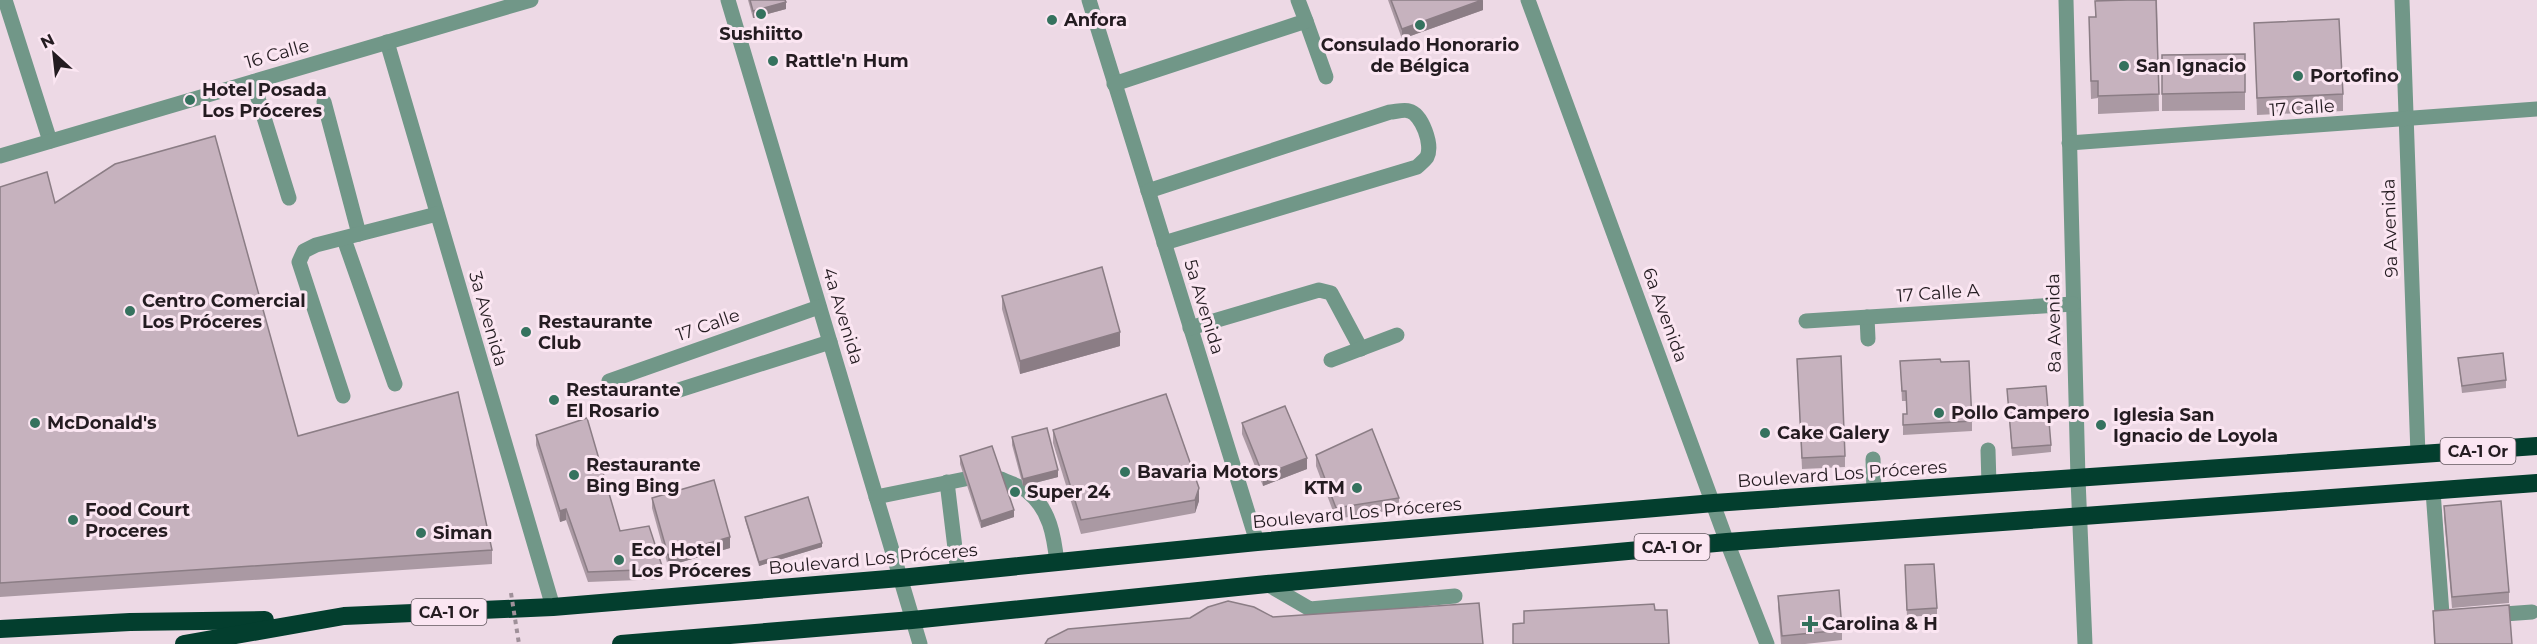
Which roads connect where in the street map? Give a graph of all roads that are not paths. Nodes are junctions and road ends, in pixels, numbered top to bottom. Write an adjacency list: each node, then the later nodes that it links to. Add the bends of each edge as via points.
1 (5, 0): 17 (street)
2 (531, 0): 10 (street, 16 Calle)
3 (728, 0): 27 (street, 4a Avenida)
4 (1089, 0): 13 (street, 5a Avenida)
5 (1298, 0): 9 (street)
6 (1528, 0): 53 (street, 6a Avenida)
7 (2066, 0): 18 (street, 8a Avenida)
8 (2402, 0): 16 (street, 9a Avenida)
9 (1306, 21): 11 (street); 13 (street)
10 (387, 42): 12 (street, 16 Calle); 22 (street, 3a Avenida)
11 (1326, 77)
12 (253, 82): 17 (street, 16 Calle); 21 (street)
13 (1114, 84): 20 (street, 5a Avenida)
14 (324, 102): 23 (street)
15 (2537, 109): 16 (street, 17 Calle)
16 (2406, 120): 18 (street, 17 Calle); 42 (street, 9a Avenida)
17 (50, 141): 19 (street, 16 Calle)
18 (2069, 143): 26 (street, 8a Avenida)
19 (0, 156)
20 (1148, 191): 25 (street, 5a Avenida); 25 (street, via 1390,112 1408,110 1418,116 1429,149 1427,158 1417,167)
21 (289, 198)
22 (437, 214): 23 (street); 62 (street, 3a Avenida)
23 (359, 234): 24 (street)
24 (344, 239): 37 (street); 39 (street, via 304,251 299,262)
25 (1164, 243): 30 (street, 5a Avenida)
26 (2073, 304): 28 (street, 17 Calle A); 46 (street, 8a Avenida)
27 (819, 307): 33 (street, 4a Avenida); 36 (street, 17 Calle)
28 (1867, 317): 29 (street, 17 Calle A); 32 (street)
29 (1806, 321)
30 (1190, 328): 34 (street, via 1326,290 1332,293); 55 (street, 5a Avenida)
31 (1397, 335): 34 (street)
32 (1868, 339)
33 (830, 342): 38 (street); 52 (street, 4a Avenida)
34 (1361, 349): 35 (street)
35 (1331, 360)
36 (609, 381)
37 (395, 384)
38 (679, 390)
39 (343, 396)
40 (2537, 446): 42 (highway, Boulevard Los Próceres / CA-1 Or)
41 (1988, 450): 49 (street)
42 (2418, 455): 46 (highway, Boulevard Los Próceres / CA-1 Or)
43 (1873, 459): 51 (street)
44 (965, 479): 47 (street)
45 (1001, 479): 57 (street, via 1027,491 1047,514)
46 (2078, 479): 49 (highway, Boulevard Los Próceres / CA-1 Or); 54 (street, 8a Avenida)
47 (946, 482): 52 (street); 58 (street)
48 (2537, 483): 50 (highway, CA-1 Or)
49 (1989, 485): 51 (highway, Boulevard Los Próceres / CA-1 Or)
50 (2433, 491): 54 (highway, CA-1 Or); 63 (street, via 2445,618)
51 (1874, 493): 53 (highway, Boulevard Los Próceres / CA-1 Or)
52 (876, 497): 59 (street, 4a Avenida)
53 (1714, 503): 55 (highway, Boulevard Los Próceres / CA-1 Or); 56 (street, 6a Avenida)
54 (2079, 517): 56 (highway, CA-1 Or); 71 (street, 8a Avenida)
55 (1257, 542): 57 (highway, Boulevard Los Próceres / CA-1 Or)
56 (1727, 542): 60 (highway, CA-1 Or); 70 (street, 6a Avenida)
57 (1057, 563): 58 (highway, Boulevard Los Próceres / CA-1 Or)
58 (958, 573): 59 (highway, Boulevard Los Próceres / CA-1 Or)
59 (900, 578): 62 (highway, Boulevard Los Próceres / CA-1 Or); 65 (street, 4a Avenida)
60 (1267, 584): 61 (street, via 1310,609); 65 (highway, CA-1 Or)
61 (1455, 596)
62 (552, 607): 64 (highway, Boulevard Los Próceres / CA-1 Or)
63 (2532, 612)
64 (345, 616): 66 (highway); 67 (highway, Boulevard Los Próceres / CA-1 Or)
65 (912, 620): 68 (highway, CA-1 Or); 69 (street, 4a Avenida)
66 (0, 628)
67 (184, 644)
68 (621, 644)
69 (920, 644)
70 (1767, 644)
71 (2085, 644)

